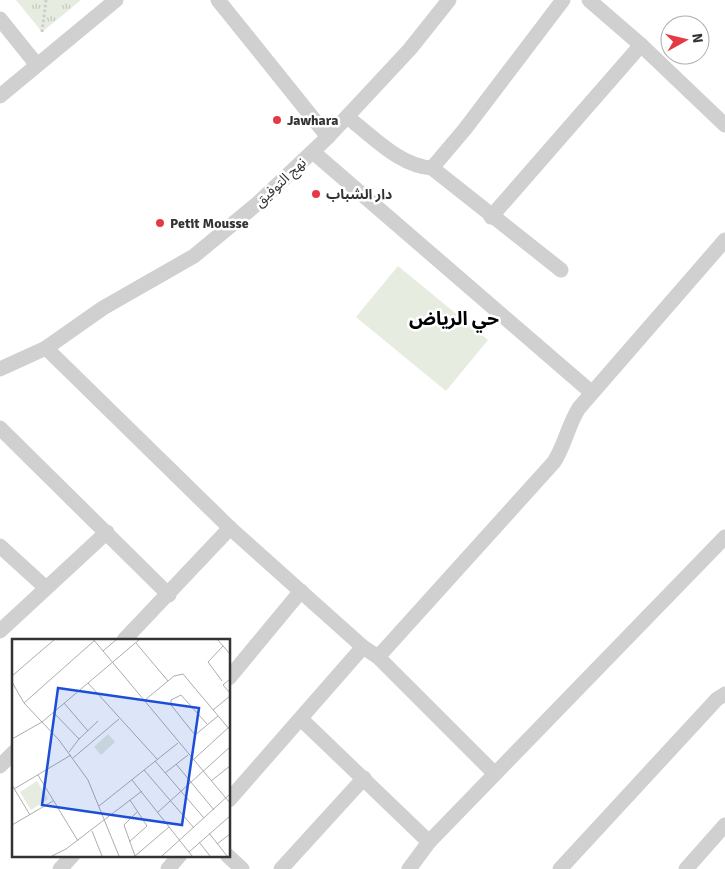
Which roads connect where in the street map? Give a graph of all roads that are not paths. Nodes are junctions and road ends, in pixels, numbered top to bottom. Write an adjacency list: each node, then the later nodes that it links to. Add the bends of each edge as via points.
1 (116, 0): 8 (street)
2 (218, 0): 12 (street)
3 (450, 0): 10 (street, نهج التوفيق)
4 (563, 0): 14 (street)
5 (589, 0): 7 (street)
6 (0, 19): 8 (street)
7 (641, 45): 11 (street); 15 (street)
8 (37, 65): 9 (street)
9 (0, 96)
10 (347, 117): 12 (street, نهج التوفيق); 14 (street, via 404,160 418,167)
11 (725, 125)
12 (328, 137): 13 (street, نهج التوفيق)
13 (313, 152): 18 (street, نهج التوفيق, via 194,256 103,308); 20 (street)
14 (432, 168): 15 (street)
15 (491, 217): 17 (street)
16 (725, 240): 20 (street)
17 (561, 270)
18 (46, 348): 19 (street, نهج التوفيق); 22 (street)
19 (0, 369)
20 (591, 392): 32 (street, via 574,416 563,448 554,462)
21 (0, 428): 23 (street)
22 (230, 528): 27 (street); 28 (street)
23 (107, 532): 26 (street); 28 (street)
24 (725, 537): 38 (street)
25 (0, 546): 26 (street)
26 (46, 588): 29 (street)
27 (301, 591): 31 (street); 33 (street)
28 (169, 595): 30 (street)
29 (0, 631)
30 (125, 639)
31 (363, 647): 32 (street); 35 (street)
32 (378, 657): 38 (street)
33 (230, 677)
34 (725, 694): 51 (street, via 716,699)
35 (301, 719): 39 (street); 40 (street)
36 (12, 754): 37 (street)
37 (0, 766)
38 (495, 774): 42 (street)
39 (364, 778): 42 (street); 49 (street)
40 (230, 799)
41 (725, 825): 52 (street)
42 (429, 842): 50 (street)
43 (71, 856): 46 (street)
44 (179, 856): 47 (street)
45 (228, 856): 48 (street)
46 (60, 869)
47 (168, 869)
48 (242, 869)
49 (281, 869)
50 (409, 869)
51 (560, 869)
52 (686, 869)

